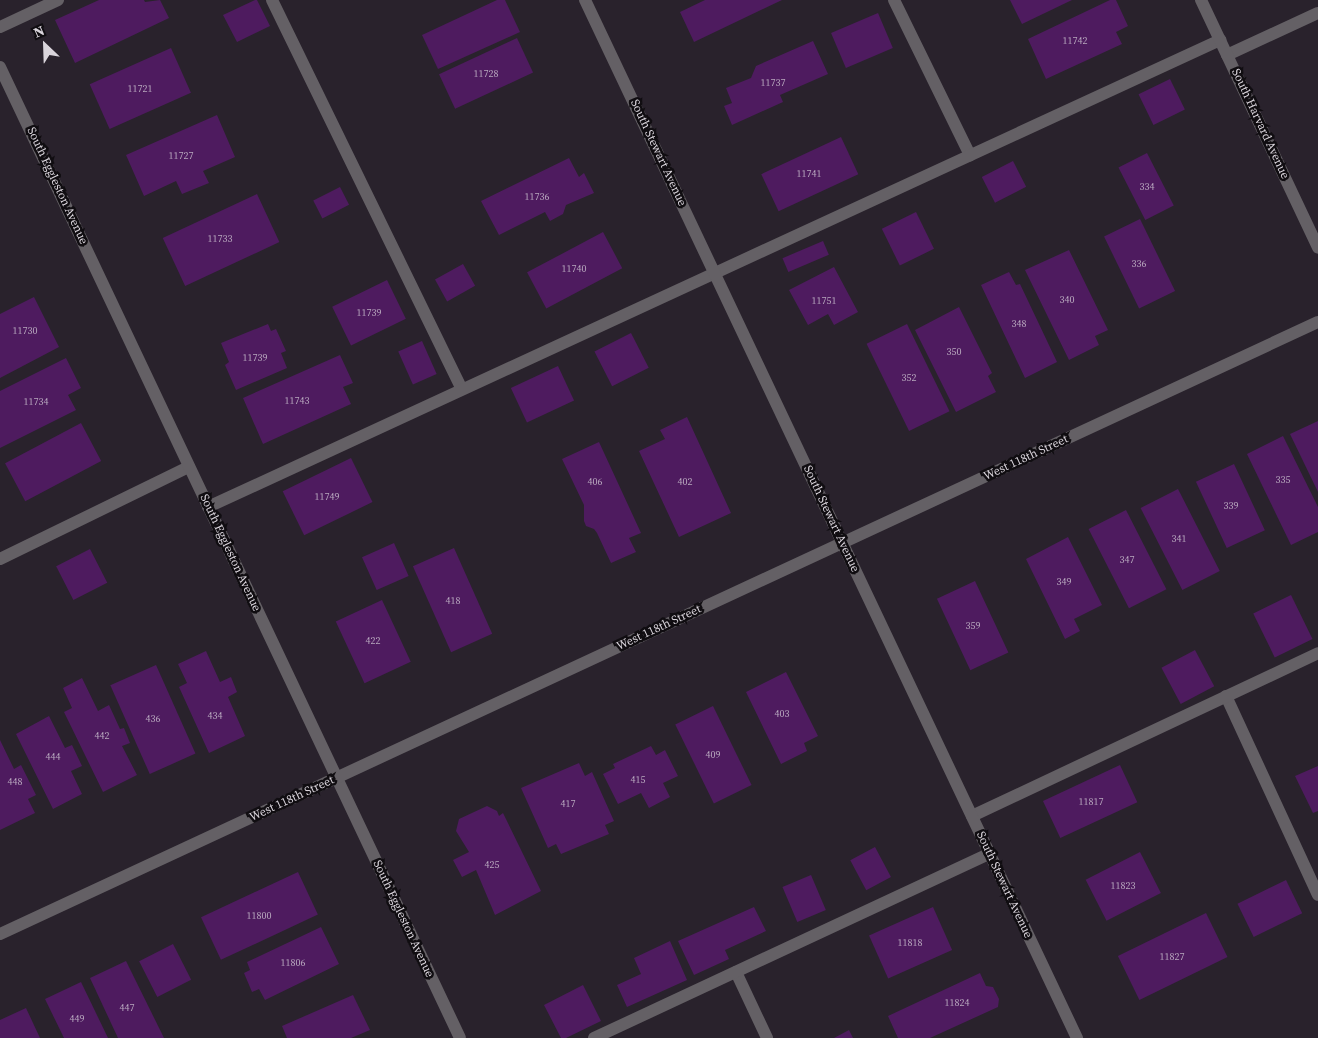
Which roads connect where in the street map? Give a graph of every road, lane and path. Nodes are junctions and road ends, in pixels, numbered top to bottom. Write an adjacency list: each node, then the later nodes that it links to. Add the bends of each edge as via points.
1 (58, 0): 7 (street)
2 (272, 0): 15 (street)
3 (585, 0): 13 (street, South Stewart Avenue)
4 (894, 0): 11 (street)
5 (1201, 0): 8 (street, South Harvard Avenue)
6 (1318, 13): 9 (street)
7 (0, 27)
8 (1220, 40): 9 (street, South Harvard Avenue); 11 (street)
9 (1227, 55): 12 (street, South Harvard Avenue)
10 (0, 67): 16 (street, South Eggleston Avenue)
11 (970, 155): 13 (street)
12 (1318, 248)
13 (715, 274): 15 (street); 18 (street, South Stewart Avenue)
14 (1318, 322): 18 (street, West 118th Street)
15 (462, 389): 17 (street)
16 (189, 467): 17 (street, South Eggleston Avenue); 19 (street)
17 (208, 507): 22 (street, South Eggleston Avenue)
18 (842, 543): 22 (street, West 118th Street); 23 (street, South Stewart Avenue)
19 (0, 559)
20 (1318, 653): 21 (street)
21 (1226, 696): 23 (street); 25 (street)
22 (336, 778): 26 (street, West 118th Street); 28 (street, South Eggleston Avenue)
23 (972, 816): 24 (street, South Stewart Avenue)
24 (989, 854): 27 (street); 31 (street, South Stewart Avenue)
25 (1318, 895)
26 (0, 934)
27 (736, 972): 29 (street); 30 (street)
28 (460, 1038)
29 (594, 1038)
30 (767, 1038)
31 (1077, 1038)

